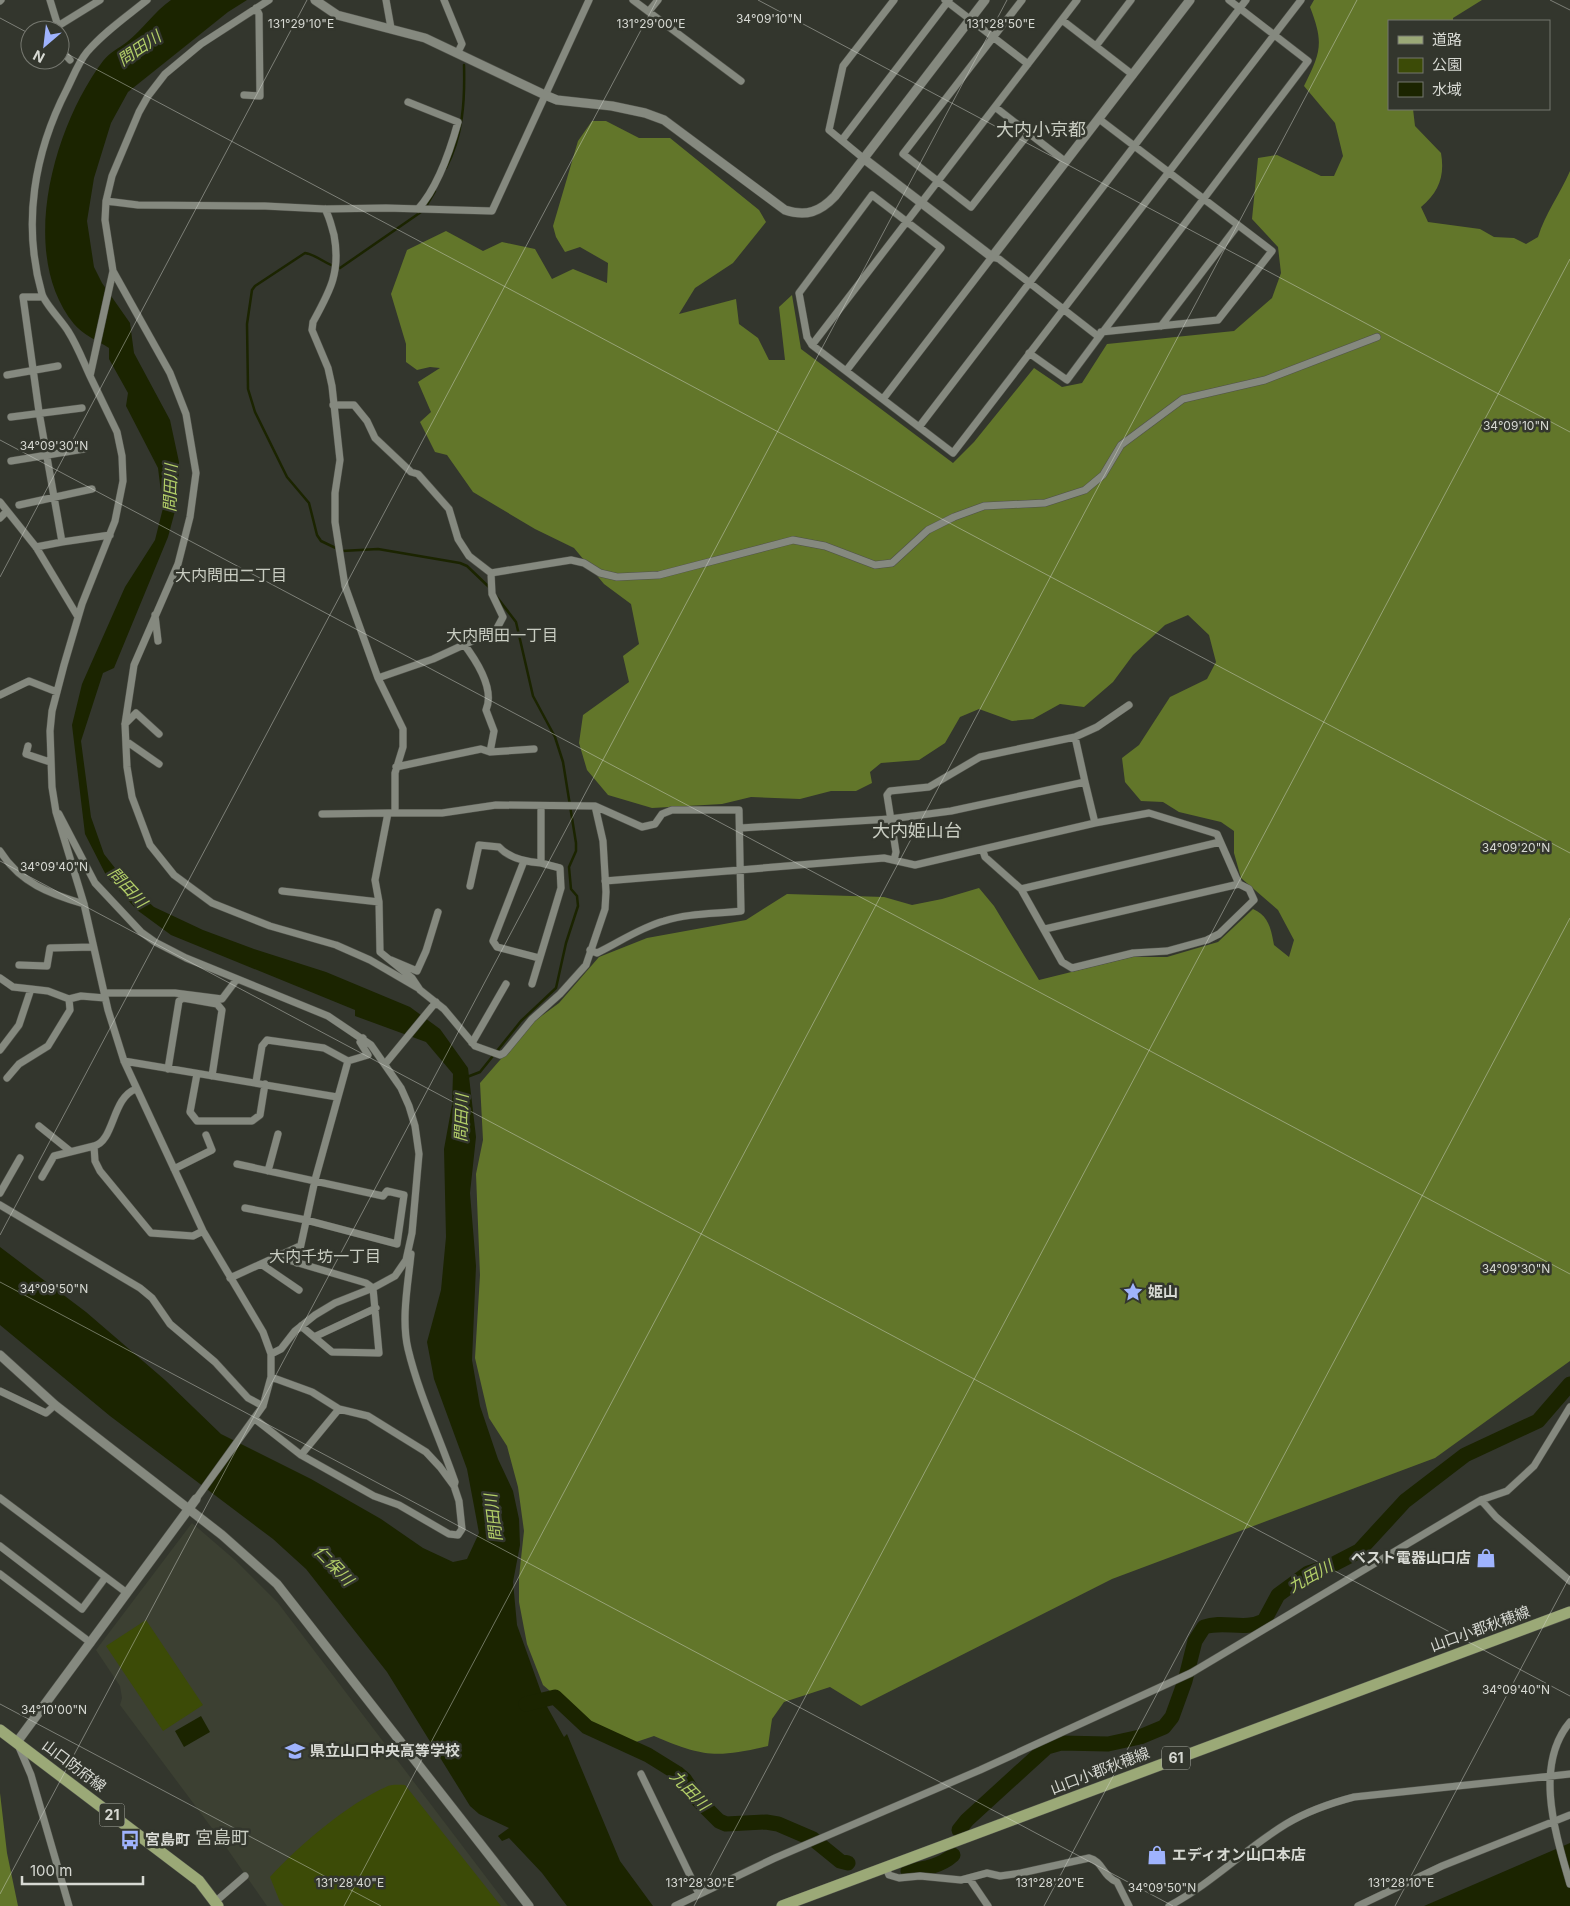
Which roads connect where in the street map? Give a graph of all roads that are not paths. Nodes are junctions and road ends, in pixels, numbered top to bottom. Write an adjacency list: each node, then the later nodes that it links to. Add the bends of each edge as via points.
1 (50, 0): 24 (street)
2 (100, 0): 25 (street)
3 (147, 0): 58 (street, via 98,39 85,54 47,134 32,194 34,264)
4 (268, 0): 21 (street)
5 (315, 0): 28 (street, via 337,15)
6 (386, 0): 28 (street)
7 (444, 0): 32 (street, via 462,44)
8 (589, 0): 37 (street)
9 (634, 0): 23 (street)
10 (658, 0): 23 (street)
11 (894, 0): 42 (street, via 844,66 829,130)
12 (985, 0): 26 (street)
13 (1022, 0): 30 (street)
14 (1077, 0): 27 (street)
15 (1131, 0): 31 (street)
16 (1190, 0): 34 (street)
17 (1229, 0): 22 (street)
18 (1246, 0): 22 (street)
19 (1301, 0): 29 (street)
20 (947, 1): 26 (street); 42 (street)
21 (256, 8): 36 (street, via 259,14 260,96); 49 (street, via 201,44 155,86 118,158)
22 (1240, 8): 29 (street); 43 (street)
23 (648, 11): 35 (street)
24 (55, 20)
25 (69, 20)
26 (970, 20): 30 (street); 44 (street)
27 (1062, 20): 31 (street); 33 (street)
28 (391, 28): 32 (street)
29 (1274, 34): 46 (street); 48 (street, via 1308,61)
30 (994, 37): 33 (street); 47 (street, via 903,154)
31 (1096, 46): 34 (street)
32 (458, 52): 37 (street)
33 (1028, 64): 39 (street)
34 (1133, 75): 40 (street)
35 (741, 81)
36 (244, 95)
37 (545, 95): 44 (street, via 570,102 637,111 664,120 785,210 798,215 817,211 826,205); 52 (street, via 492,211)
38 (408, 102): 52 (street, via 458,122 445,162)
39 (995, 107): 41 (street); 47 (street)
40 (1099, 119): 43 (street); 45 (street)
41 (1029, 133): 45 (street); 47 (street, via 972,207)
42 (842, 140): 44 (street)
43 (1134, 145): 46 (street); 57 (street)
44 (864, 158): 50 (street)
45 (1066, 162): 55 (street)
46 (1169, 172): 48 (street); 59 (street)
47 (938, 180): 50 (street)
48 (1204, 198): 54 (street); 61 (street)
49 (106, 201): 51 (street, via 138,205); 56 (street, via 105,220)
50 (920, 202): 53 (street); 55 (street)
51 (325, 210): 52 (street); 71 (street, via 330,217 337,268 327,296 312,322 312,330 328,368)
52 (422, 210)
53 (906, 221): 63 (street); 63 (street, via 872,195 799,292 807,337); 67 (street, via 941,248)
54 (1238, 224): 60 (street); 60 (street, via 1272,250 1218,320)
55 (992, 257): 57 (street); 70 (street)
56 (113, 274): 68 (street); 89 (street, via 170,373 186,414 196,473 178,564)
57 (1029, 282): 59 (street); 75 (street)
58 (42, 297): 66 (street, via 24,297); 68 (street, via 70,334)
59 (1063, 310): 61 (street); 64 (street)
60 (1160, 326): 61 (street)
61 (1100, 334): 64 (street, via 1067,380)
62 (1377, 337): 88 (street, via 1265,380 1183,399 1121,445 1104,475 1085,490 1045,503 984,506 954,517 928,530 892,563 874,565 825,546 793,540 659,575 617,577 571,560)
63 (812, 345): 67 (street)
64 (1029, 353): 75 (street, via 953,453)
65 (58, 366): 66 (street)
66 (32, 370): 69 (street); 73 (street)
67 (846, 371): 70 (street)
68 (90, 373): 85 (street, via 112,420 122,456 120,505)
69 (7, 375)
70 (882, 399): 75 (street)
71 (333, 405): 88 (street, via 354,406 367,421 374,438 411,472 418,474 449,509 458,539 469,556); 93 (street, via 340,460 335,492 338,551 345,586)
72 (82, 408): 73 (street)
73 (39, 412): 74 (street); 77 (street)
74 (11, 417)
75 (919, 427)
76 (84, 450): 77 (street)
77 (46, 454): 78 (street); 80 (street)
78 (11, 461)
79 (92, 489): 80 (street)
80 (54, 497): 82 (street); 86 (street)
81 (0, 502): 83 (street)
82 (19, 505)
83 (7, 511): 84 (street); 87 (street)
84 (0, 518)
85 (110, 535): 86 (street); 90 (street)
86 (62, 542): 87 (street)
87 (36, 547): 90 (street)
88 (491, 573): 92 (street, via 492,590 503,617 500,625 496,630)
89 (155, 612): 91 (street); 97 (street, via 134,665)
90 (78, 617): 94 (street)
91 (158, 641)
92 (464, 643): 93 (street, via 433,659); 103 (street, via 480,670 490,702 486,710 494,731)
93 (378, 678): 106 (street, via 403,729 403,747)
94 (57, 692): 95 (street, via 29,681); 104 (street, via 50,732)
95 (0, 694)
96 (1129, 705): 99 (street, via 1097,727)
97 (125, 724): 98 (street, via 136,713); 100 (street)
98 (159, 734)
99 (1075, 737): 107 (street); 113 (street, via 980,757 929,787 890,791 887,795)
100 (126, 741): 105 (street); 142 (street, via 128,774 150,845 174,875 212,903 270,926 336,945 370,960)
101 (28, 746): 104 (street, via 26,754)
102 (534, 749): 103 (street)
103 (490, 752): 106 (street, via 482,749)
104 (50, 762): 110 (street)
105 (159, 764)
106 (396, 767): 111 (street)
107 (1085, 782): 113 (street, via 951,811); 114 (street)
108 (541, 806): 109 (street); 111 (street); 121 (street)
109 (595, 806): 115 (street, via 642,826 655,824 662,814 672,810 739,810); 123 (street, via 603,842)
110 (56, 812): 129 (street); 138 (street, via 95,883 126,918 155,942)
111 (392, 813): 112 (street); 128 (street, via 375,880)
112 (322, 814)
113 (890, 819): 115 (street); 119 (street, via 896,852)
114 (1095, 824): 116 (street, via 1149,814 1210,831 1217,834); 117 (street)
115 (741, 828): 122 (street)
116 (1220, 842): 124 (street); 126 (street)
117 (983, 850): 119 (street, via 915,864); 126 (street, via 984,857)
118 (0, 851): 129 (street, via 11,867 32,884)
119 (894, 860): 122 (street, via 884,858)
120 (524, 862): 121 (street); 125 (street, via 498,847 478,845); 134 (street, via 493,941 497,947)
121 (541, 863): 134 (street, via 560,868 561,888)
122 (741, 868): 123 (street); 133 (street, via 741,911 664,920 597,953)
123 (605, 881): 133 (street, via 605,908)
124 (1239, 884): 131 (street); 131 (street, via 1248,889 1254,900 1219,934 1167,952 1133,953 1072,968 1062,962)
125 (470, 886)
126 (1021, 889): 131 (street)
127 (282, 891): 128 (street)
128 (379, 902): 135 (street, via 380,952)
129 (84, 904): 132 (street)
130 (438, 912): 135 (street, via 417,971 393,960)
131 (1045, 929)
132 (93, 948): 136 (street, via 50,948 47,966); 143 (street)
133 (590, 950): 147 (street, via 586,965 532,1019 504,1053 500,1055 480,1049)
134 (539, 958): 140 (street)
135 (388, 961): 142 (street, via 412,978)
136 (19, 964)
137 (0, 978): 141 (street, via 13,987)
138 (237, 979): 143 (street, via 222,999 175,993); 146 (street, via 328,1016)
139 (506, 984): 147 (street)
140 (532, 984)
141 (31, 989): 144 (street); 148 (street, via 19,1025)
142 (420, 990): 145 (street)
143 (105, 995): 144 (street); 149 (street)
144 (69, 999): 155 (street, via 70,1010 48,1046 19,1064)
145 (435, 1004): 147 (street); 151 (street)
146 (362, 1038): 150 (street, via 360,1042 368,1056); 151 (street)
147 (472, 1043)
148 (0, 1050)
149 (124, 1061): 152 (street); 158 (street)
150 (348, 1061): 156 (street, via 324,1048 268,1040 262,1046); 159 (street)
151 (387, 1062): 177 (street, via 409,1106 418,1142 416,1196)
152 (168, 1069): 153 (street); 154 (street, via 179,1001 183,998 217,1004 222,1010)
153 (197, 1074): 154 (street); 157 (street, via 190,1112 197,1121 252,1121 260,1116)
154 (212, 1076): 156 (street)
155 (7, 1078)
156 (256, 1082): 157 (street)
157 (265, 1084): 159 (street)
158 (136, 1089): 163 (street, via 130,1091 122,1102 104,1140); 167 (street)
159 (337, 1097): 170 (street)
160 (39, 1126): 164 (street)
161 (278, 1134): 168 (street)
162 (206, 1135): 167 (street, via 212,1150)
163 (94, 1146): 164 (street); 175 (street, via 95,1161 100,1171 151,1233 192,1236)
164 (70, 1151): 169 (street, via 54,1156)
165 (20, 1158): 171 (street)
166 (237, 1164): 168 (street)
167 (174, 1169): 175 (street)
168 (268, 1171): 170 (street)
169 (42, 1178)
170 (315, 1180): 174 (street); 174 (street, via 383,1196 387,1191 404,1195 397,1244)
171 (0, 1193)
172 (0, 1205): 192 (street, via 140,1288 152,1298 170,1324 215,1362 248,1398)
173 (245, 1208): 174 (street)
174 (306, 1220): 176 (street)
175 (203, 1231): 181 (street)
176 (300, 1246): 178 (street); 179 (street)
177 (408, 1251): 182 (street, via 401,1270 386,1283); 197 (street, via 411,1252 406,1300 408,1347)
178 (281, 1254): 179 (street); 180 (street)
179 (297, 1263): 182 (street, via 366,1283)
180 (261, 1264): 181 (street); 183 (street)
181 (230, 1278): 187 (street, via 263,1332)
182 (373, 1288): 184 (street); 185 (street, via 334,1303)
183 (299, 1290)
184 (376, 1308): 186 (street); 186 (street, via 379,1353 332,1352)
185 (301, 1326): 186 (street); 187 (street, via 281,1350)
186 (314, 1337)
187 (271, 1354): 189 (street)
188 (0, 1355): 191 (street)
189 (271, 1377): 192 (street); 194 (street, via 312,1392)
190 (0, 1391): 191 (street, via 46,1413)
191 (55, 1405): 201 (street)
192 (262, 1406): 195 (street)
193 (1570, 1408): 200 (street, via 1534,1466 1507,1491)
194 (339, 1409): 196 (street); 197 (street, via 368,1416 426,1452)
195 (253, 1421): 196 (street); 199 (street)
196 (301, 1456): 197 (street, via 449,1534 458,1535 462,1529)
197 (454, 1486)
198 (0, 1498): 204 (street)
199 (197, 1498): 201 (street)
200 (1481, 1500): 205 (street); 221 (street, via 1191,1673)
201 (189, 1509): 206 (street); 224 (street, via 248,1558 289,1598)
202 (0, 1546): 204 (street, via 82,1609)
203 (0, 1574): 208 (street)
204 (105, 1578): 206 (street)
205 (1570, 1581)
206 (127, 1594): 208 (street)
207 (1570, 1612): 217 (main road, 山口小郡秋穂線 / 61)
208 (91, 1643): 211 (street)
209 (1570, 1722): 214 (street, via 1551,1761)
210 (0, 1730): 211 (main road, 山口防府線 / 21)
211 (17, 1742): 222 (main road, 山口防府線 / 21, via 199,1881); 223 (street, via 31,1775)
212 (641, 1774): 221 (street)
213 (1570, 1774): 214 (street)
214 (1551, 1776): 216 (street); 229 (street, via 1354,1797 1336,1802 1288,1823 1188,1896)
215 (1570, 1815): 216 (street)
216 (1554, 1820): 220 (street); 230 (street, via 1442,1866)
217 (886, 1868): 219 (street, via 889,1875 899,1878); 226 (main road, 山口小郡秋穂線 / 61)
218 (245, 1876): 222 (street)
219 (969, 1878): 227 (street); 228 (street, via 987,1873 1000,1876 1021,1873 1089,1858 1098,1862 1108,1878 1117,1882)
220 (1570, 1884)
221 (699, 1894): 225 (street)
222 (216, 1905)
223 (68, 1906)
224 (529, 1906)
225 (675, 1906)
226 (782, 1906)
227 (988, 1906)
228 (1129, 1906)
229 (1169, 1906)
230 (1358, 1906)

